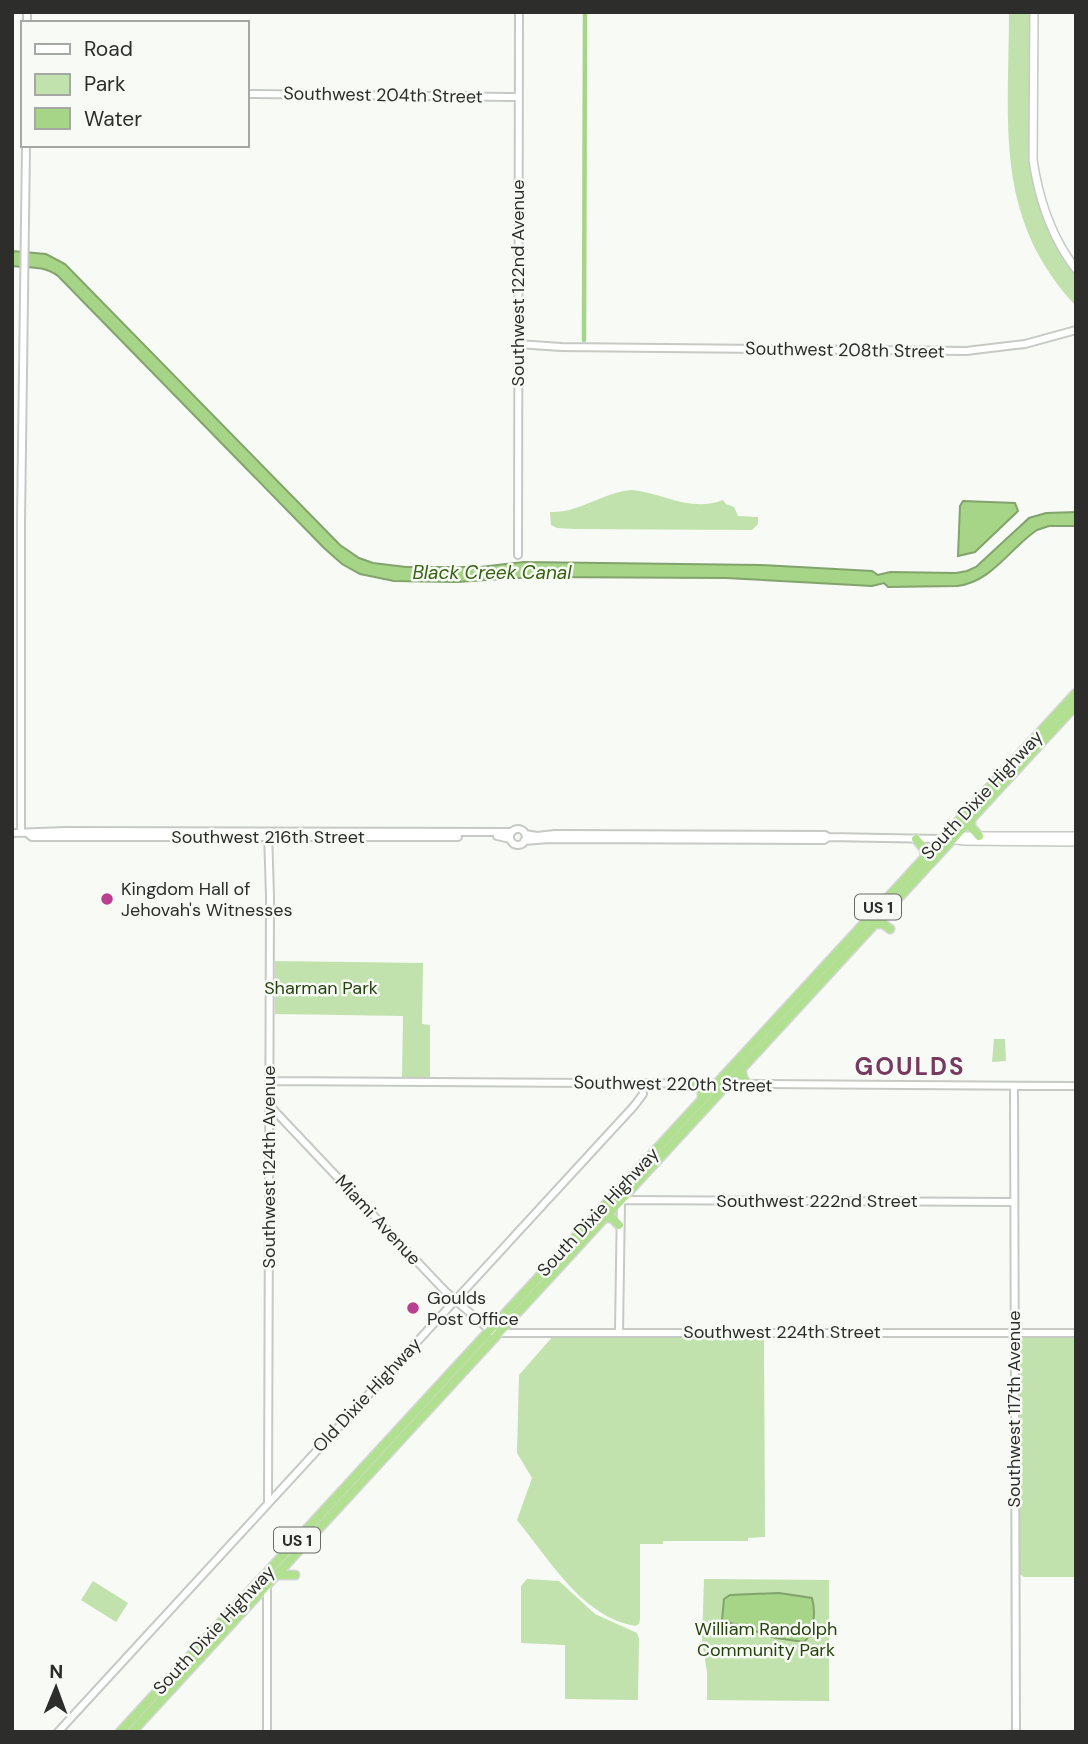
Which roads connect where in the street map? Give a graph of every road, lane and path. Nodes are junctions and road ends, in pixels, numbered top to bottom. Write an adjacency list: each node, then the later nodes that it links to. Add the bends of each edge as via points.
1 (519, 12): 4 (street, Southwest 122nd Avenue)
2 (1034, 12): 6 (main road, via 1036,179 1048,221)
3 (248, 94): 4 (street, Southwest 204th Street)
4 (519, 97): 8 (street, Southwest 122nd Avenue)
5 (26, 147): 17 (street, via 21,513)
6 (1076, 269)
7 (1076, 330): 8 (street, Southwest 208th Street, via 1025,344 966,352)
8 (518, 344): 9 (street, Southwest 122nd Avenue)
9 (518, 555)
10 (1076, 692): 12 (highway, South Dixie Highway / US 1)
11 (1076, 705): 12 (highway, South Dixie Highway / US 1)
12 (1062, 714): 13 (highway, South Dixie Highway / US 1); 14 (highway, South Dixie Highway / US 1)
13 (1001, 774): 25 (highway, South Dixie Highway / US 1); 26 (highway, via 952,833)
14 (971, 820): 20 (highway); 26 (highway, South Dixie Highway / US 1)
15 (396, 832): 18 (street, Southwest 216th Street); 19 (street, Southwest 216th Street); 23 (street)
16 (12, 833): 17 (street, Southwest 216th Street)
17 (24, 833): 18 (street, Southwest 216th Street, via 32,837)
18 (269, 835): 23 (street, Southwest 216th Street); 37 (street, Southwest 124th Avenue)
19 (511, 835): 22 (street, via 519,829); 22 (street, via 518,845); 23 (street, Southwest 216th Street)
20 (979, 836): 21 (main road); 26 (main road)
21 (1076, 836)
22 (525, 837): 24 (street, via 825,835)
23 (343, 838)
24 (916, 839): 25 (street); 28 (highway)
25 (941, 839): 26 (main road); 28 (highway, South Dixie Highway / US 1); 29 (highway, via 943,844)
26 (953, 839): 27 (main road); 29 (highway, South Dixie Highway / US 1)
27 (1076, 842)
28 (925, 856): 31 (highway, South Dixie Highway / US 1)
29 (901, 895): 30 (highway, South Dixie Highway / US 1)
30 (874, 924): 32 (highway); 34 (highway, South Dixie Highway / US 1)
31 (861, 926): 33 (highway, South Dixie Highway / US 1); 34 (highway, via 858,936 828,968)
32 (890, 929)
33 (816, 975): 34 (highway); 35 (highway, South Dixie Highway / US 1)
34 (827, 976): 36 (highway, South Dixie Highway / US 1)
35 (765, 1030): 40 (highway, South Dixie Highway / US 1); 41 (highway, via 762,1040 729,1075)
36 (741, 1069): 41 (highway, South Dixie Highway / US 1); 42 (highway)
37 (270, 1081): 38 (street, Southwest 220th Street); 46 (street, Southwest 124th Avenue)
38 (642, 1083): 39 (street, Southwest 220th Street); 57 (street, Old Dixie Highway, via 643,1094 634,1106)
39 (695, 1084): 40 (street, Southwest 220th Street); 45 (highway)
40 (716, 1084): 41 (street, Southwest 220th Street); 45 (highway, South Dixie Highway / US 1); 47 (highway, via 715,1092)
41 (728, 1084): 42 (street, Southwest 220th Street); 47 (highway, South Dixie Highway / US 1)
42 (748, 1085): 43 (street, Southwest 220th Street)
43 (1014, 1086): 44 (street, Southwest 220th Street); 53 (street, Southwest 117th Avenue)
44 (1076, 1086)
45 (702, 1099): 48 (highway, South Dixie Highway / US 1)
46 (270, 1106): 57 (street, Miami Avenue); 67 (street, Southwest 124th Avenue)
47 (676, 1140): 49 (highway, South Dixie Highway / US 1)
48 (657, 1148): 50 (highway, via 622,1191); 52 (highway, South Dixie Highway / US 1)
49 (632, 1188): 50 (highway, South Dixie Highway / US 1); 51 (highway)
50 (621, 1200): 51 (street, Southwest 222nd Street); 52 (highway); 54 (highway, South Dixie Highway / US 1); 55 (street)
51 (637, 1200): 53 (street, Southwest 222nd Street)
52 (607, 1202): 56 (highway, South Dixie Highway / US 1)
53 (1013, 1202): 62 (street, Southwest 117th Avenue)
54 (605, 1218): 55 (highway); 58 (highway, South Dixie Highway / US 1)
55 (619, 1224): 60 (street)
56 (538, 1278): 59 (highway, South Dixie Highway / US 1); 63 (highway, via 502,1322)
57 (454, 1300): 59 (street, Miami Avenue); 67 (street, Old Dixie Highway)
58 (509, 1322): 63 (highway, South Dixie Highway / US 1); 64 (highway)
59 (488, 1331): 63 (street, Southwest 224th Street); 65 (highway, via 488,1339); 66 (highway, South Dixie Highway / US 1)
60 (619, 1332): 62 (street, Southwest 224th Street); 64 (street, Southwest 224th Street)
61 (1076, 1332): 62 (street, Southwest 224th Street)
62 (1014, 1333): 79 (street, Southwest 117th Avenue)
63 (498, 1334): 64 (street, Southwest 224th Street); 65 (highway, South Dixie Highway / US 1)
64 (513, 1334)
65 (462, 1373): 68 (highway, South Dixie Highway / US 1)
66 (372, 1458): 68 (highway, via 333,1507); 70 (highway, South Dixie Highway / US 1)
67 (268, 1503): 75 (street, Old Dixie Highway)
68 (332, 1515): 69 (highway, South Dixie Highway / US 1)
69 (288, 1563): 71 (highway, South Dixie Highway / US 1); 71 (highway, via 295,1576)
70 (265, 1574): 71 (highway); 72 (highway, South Dixie Highway / US 1)
71 (276, 1575): 73 (highway, South Dixie Highway / US 1)
72 (258, 1583): 74 (highway); 76 (highway, South Dixie Highway / US 1)
73 (267, 1586): 74 (highway, South Dixie Highway / US 1); 78 (street)
74 (226, 1630): 77 (highway, South Dixie Highway / US 1)
75 (58, 1732)
76 (120, 1732)
77 (132, 1732)
78 (267, 1732)
79 (1016, 1732)

